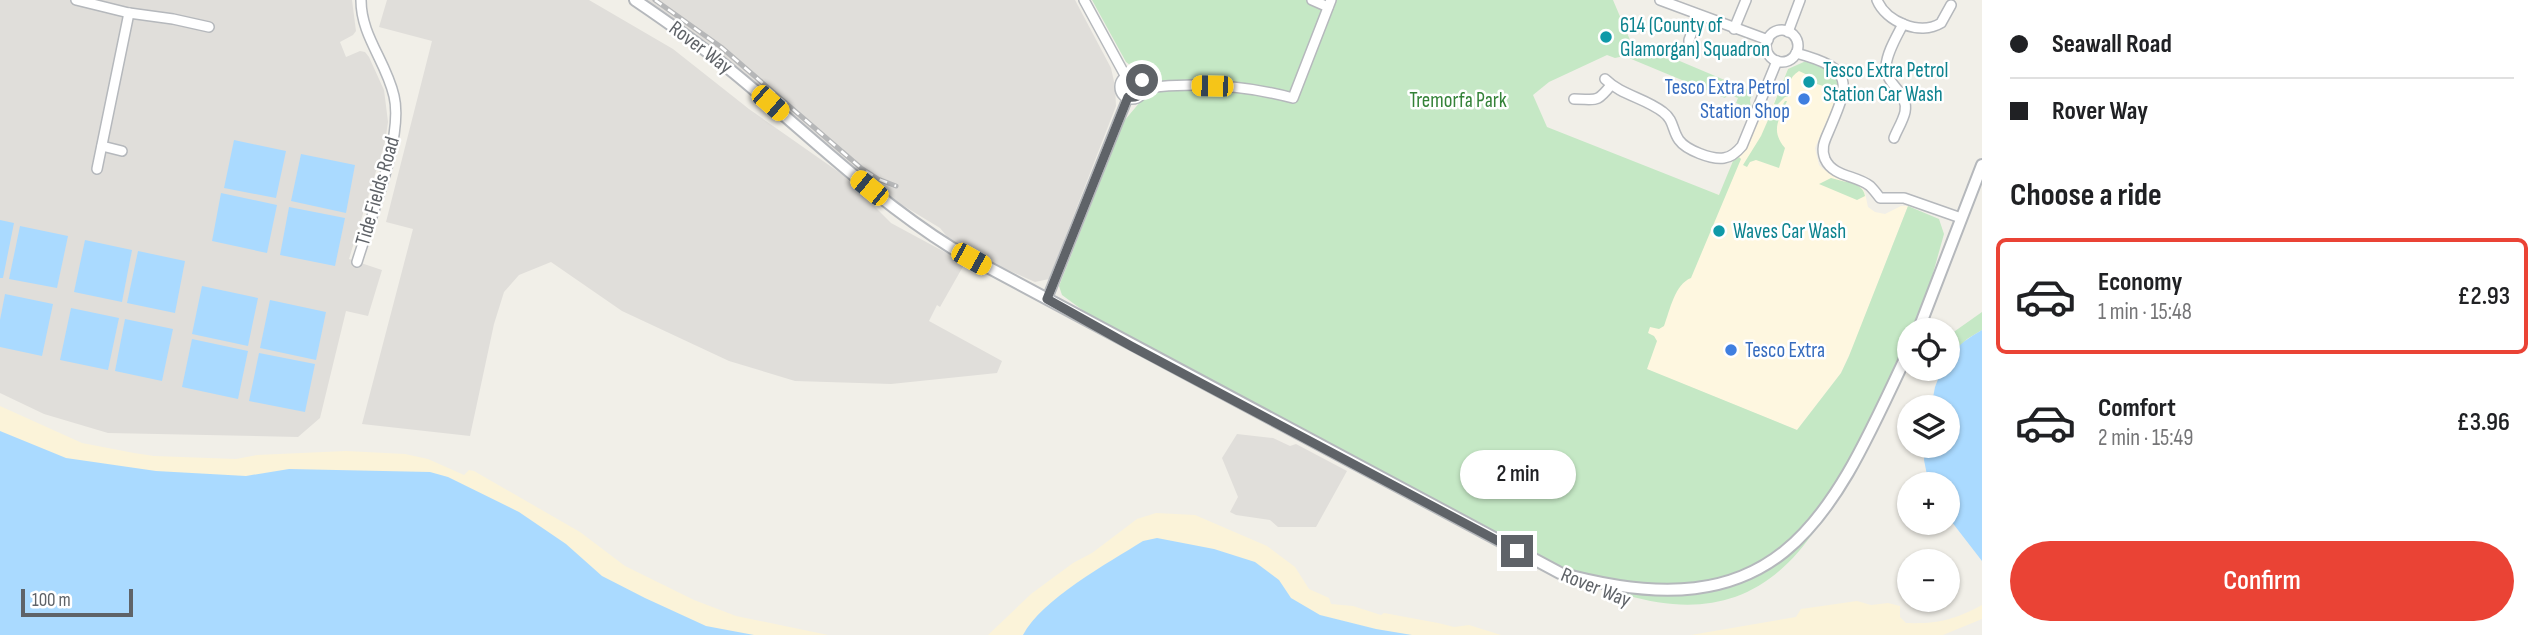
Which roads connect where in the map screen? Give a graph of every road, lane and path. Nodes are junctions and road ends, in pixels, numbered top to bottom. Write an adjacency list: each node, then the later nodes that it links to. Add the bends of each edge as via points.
1 (76, 0): 12 (street)
2 (361, 0): 32 (street, Tide Fields Road, via 365,29 391,85 396,117 393,143)
3 (635, 0): 33 (street, Rover Way, via 725,65 903,215 952,248)
4 (1084, 0): 22 (street)
5 (1312, 0): 10 (street)
6 (1660, 0): 13 (street)
7 (1746, 0): 16 (street)
8 (1800, 0): 17 (street)
9 (1877, 0): 14 (street, via 1885,13)
10 (1330, 3): 23 (street, via 1293,98 1226,86)
11 (1951, 5): 14 (street, via 1937,26)
12 (129, 13): 15 (street); 27 (street)
13 (1698, 15): 16 (street); 19 (street)
14 (1903, 24): 26 (street, via 1886,65 1888,78 1905,106)
15 (209, 27)
16 (1734, 29): 18 (street)
17 (1788, 32): 18 (street, via 1778,31); 20 (street, via 1797,42)
18 (1768, 40): 21 (street, via 1767,51)
19 (1689, 46)
20 (1796, 53): 21 (street, via 1787,61); 31 (street, via 1826,62 1841,74 1843,95 1823,146 1833,169 1870,187 1880,198 1904,198)
21 (1777, 61): 25 (street, via 1742,146 1726,158 1687,148 1666,114 1608,82 1601,97)
22 (1126, 77): 23 (street, via 1139,78); 24 (street, via 1121,88)
23 (1144, 88): 24 (street, via 1138,97)
24 (1128, 97): 33 (street)
25 (1574, 99)
26 (1894, 138)
27 (102, 146): 28 (street); 30 (street)
28 (122, 150)
29 (1982, 165): 31 (street)
30 (97, 169)
31 (1961, 218): 34 (street)
32 (357, 262)
33 (1047, 299): 37 (street, Rover Way)
34 (1923, 318)
35 (1897, 376): 36 (street)
36 (1821, 529)
37 (1598, 592)

